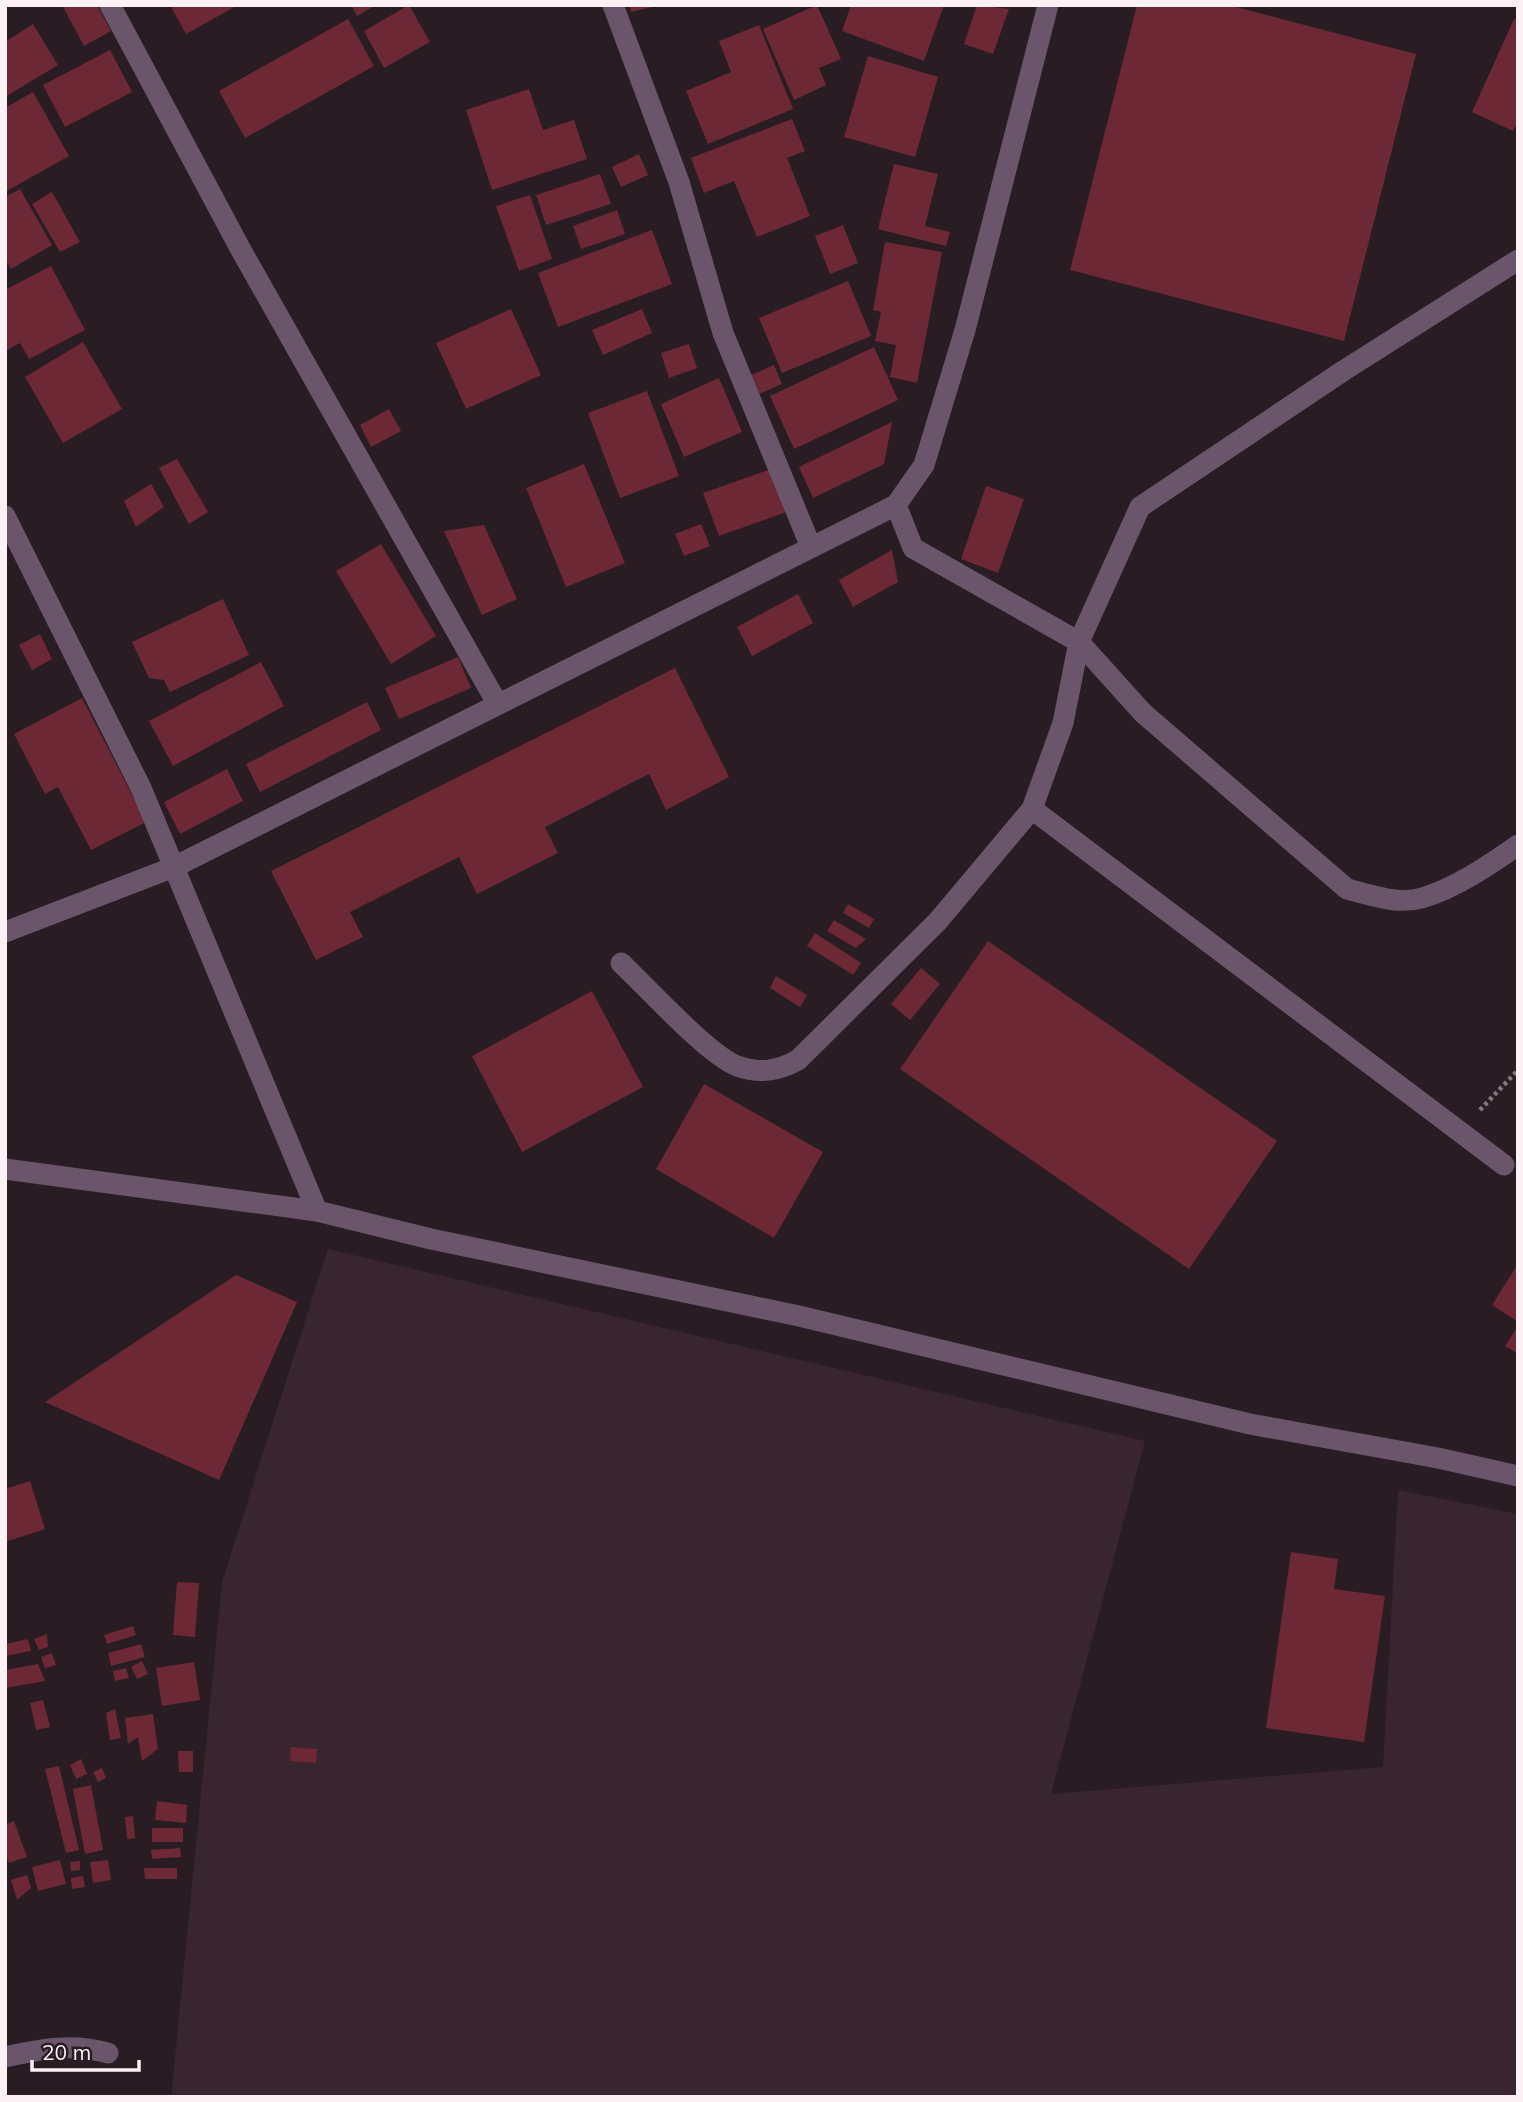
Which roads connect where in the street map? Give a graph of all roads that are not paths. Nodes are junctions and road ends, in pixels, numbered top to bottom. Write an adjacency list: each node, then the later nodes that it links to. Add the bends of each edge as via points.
1 (110, 5): 9 (street, via 241,250)
2 (613, 5): 7 (street, via 679,182 723,334)
3 (1048, 5): 5 (street, via 965,330 928,453)
4 (1518, 260): 8 (street, via 1140,507)
5 (895, 505): 7 (street); 8 (street, via 913,548)
6 (5, 516): 12 (street, via 141,788)
7 (811, 547): 9 (street)
8 (1079, 642): 10 (street, via 1063,723); 11 (street, via 1143,713 1347,889 1386,899 1421,898 1483,869)
9 (498, 703): 12 (street)
10 (1032, 810): 14 (street, via 938,921 857,1005 781,1070 761,1072 736,1065 713,1051); 15 (street)
11 (1518, 845)
12 (174, 867): 13 (street); 17 (street)
13 (5, 932)
14 (621, 962)
15 (1504, 1165)
16 (5, 1169): 17 (street)
17 (317, 1211): 18 (street, via 799,1316 1250,1424)
18 (1518, 1476)
19 (108, 2053): 20 (street, via 53,2046)
20 (5, 2057)

